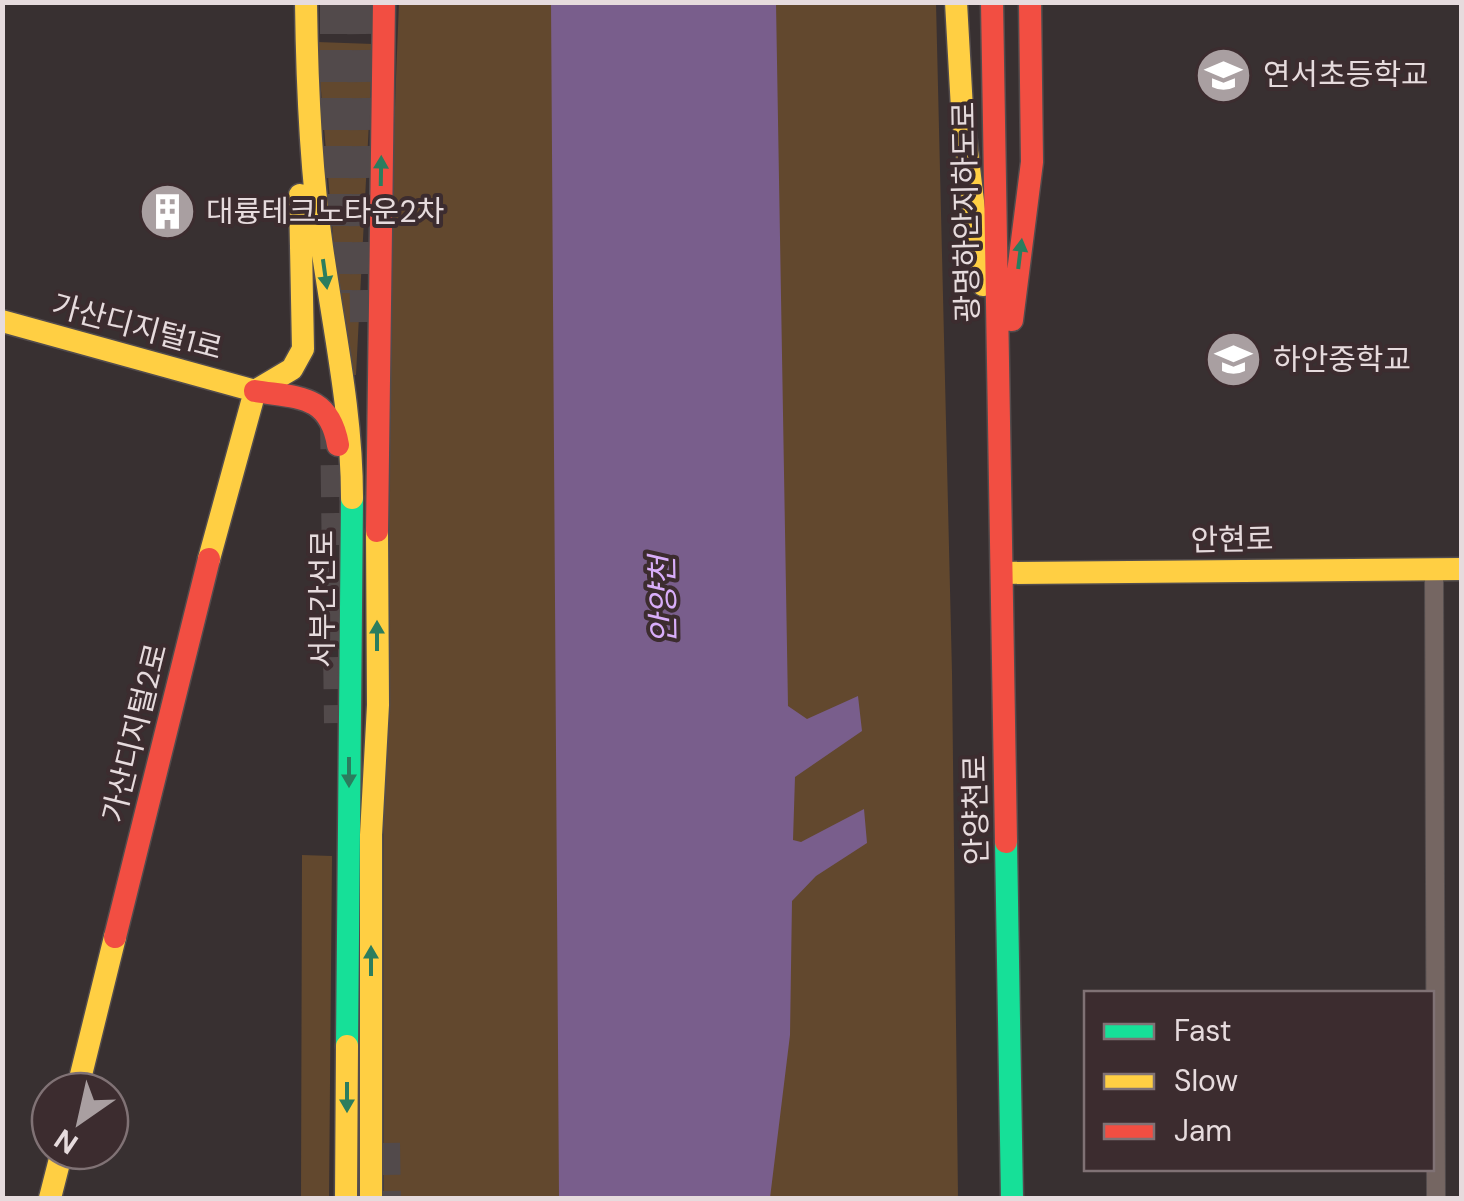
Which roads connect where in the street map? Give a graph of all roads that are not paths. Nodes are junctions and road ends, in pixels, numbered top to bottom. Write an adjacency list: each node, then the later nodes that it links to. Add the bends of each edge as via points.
1 (306, 2): 6 (main road, 서부간선로)
2 (384, 2): 18 (main road, 서부간선로, one-way to 2)
3 (956, 2): 9 (main road, via 966,164)
4 (992, 2): 9 (main road, 광명하안지하도로)
5 (1030, 2): 9 (main road, one-way to 5, via 1032,162)
6 (308, 79): 8 (main road, via 300,184 302,349 292,369); 13 (main road, 서부간선로, one-way to 13, via 321,242 352,444)
7 (2, 322): 8 (main road, 가산디지털1로)
8 (254, 391): 13 (main road, 가산디지털1로, via 322,406 336,425); 14 (main road, 가산디지털2로)
9 (1000, 420): 12 (main road, 안양천로)
10 (1462, 568): 11 (main road, 안현로)
11 (1434, 569): 12 (main road, 안현로); 20 (street)
12 (1003, 572): 19 (main road, 안양천로)
13 (349, 720): 17 (main road, 서부간선로, one-way to 17)
14 (82, 1071)
15 (57, 1171): 16 (main road)
16 (50, 1198)
17 (346, 1198)
18 (372, 1198)
19 (1012, 1198)
20 (1436, 1198)

